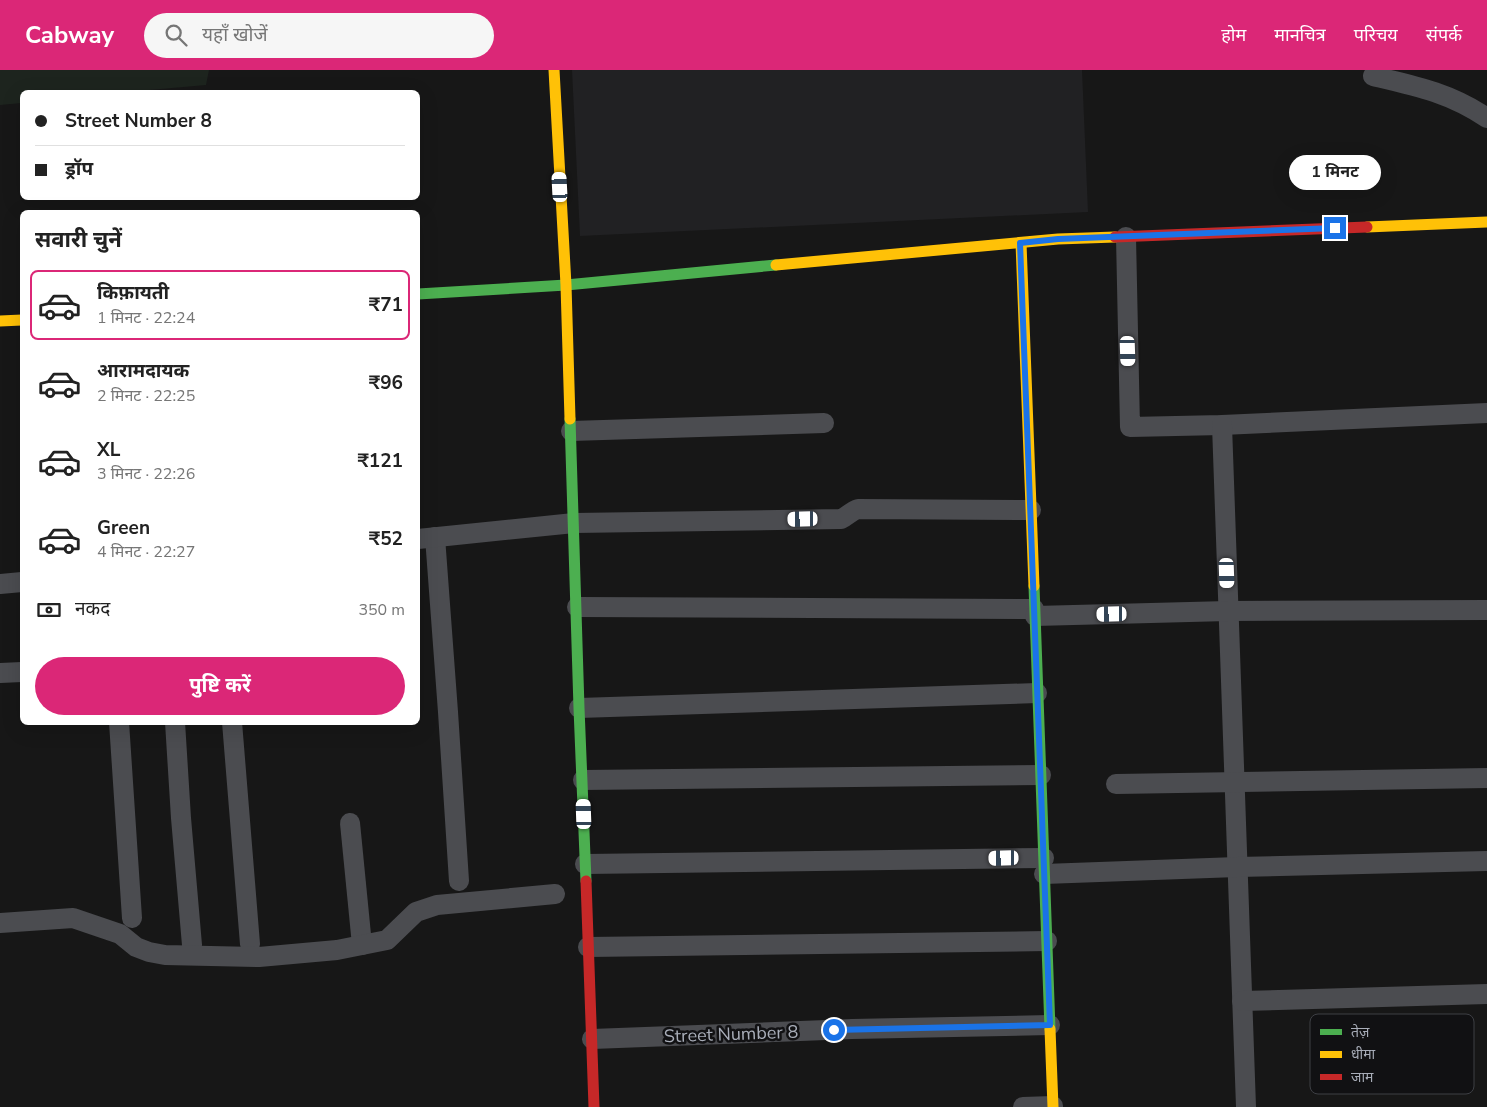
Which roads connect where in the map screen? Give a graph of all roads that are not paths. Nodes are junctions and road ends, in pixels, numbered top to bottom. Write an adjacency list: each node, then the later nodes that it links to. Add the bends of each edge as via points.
1 (554, 70): 7 (street)
2 (1373, 76): 3 (street, via 1431,90 1468,105)
3 (1487, 118)
4 (1487, 222): 5 (street)
5 (1126, 236): 6 (street); 13 (street, via 1130,427)
6 (1020, 243): 7 (street); 15 (street)
7 (566, 285): 8 (street); 14 (street)
8 (420, 294)
9 (20, 320): 10 (street)
10 (0, 321)
11 (1487, 413): 13 (street)
12 (824, 423): 14 (street)
13 (1222, 425): 22 (street)
14 (571, 431): 16 (street)
15 (1031, 510): 16 (street, via 858,509 841,519); 23 (street)
16 (574, 522): 17 (street); 20 (street)
17 (426, 538): 41 (street, via 448,712)
18 (20, 582): 19 (street)
19 (0, 584)
20 (577, 607): 23 (street); 27 (street)
21 (1487, 610): 22 (street)
22 (1228, 611): 23 (street); 34 (street)
23 (1035, 613): 26 (street)
24 (20, 672): 25 (street)
25 (0, 674)
26 (1037, 693): 27 (street); 31 (street)
27 (579, 708): 33 (street)
28 (119, 725): 43 (street)
29 (175, 725): 47 (street)
30 (232, 725): 46 (street)
31 (1041, 776): 33 (street); 39 (street)
32 (1487, 778): 34 (street)
33 (583, 780): 38 (street)
34 (1234, 782): 35 (street); 40 (street)
35 (1116, 784)
36 (350, 823): 48 (street)
37 (1487, 861): 40 (street)
38 (585, 864): 39 (street); 49 (street)
39 (1044, 866): 40 (street); 45 (street)
40 (1237, 867): 51 (street)
41 (459, 881)
42 (555, 894): 48 (street, via 437,905 416,912 387,940)
43 (132, 918)
44 (0, 922): 48 (street, via 73,918 120,934 136,947 165,955 259,957)
45 (1047, 941): 49 (street); 52 (street)
46 (250, 944)
47 (192, 945)
48 (362, 945)
49 (588, 947): 53 (street)
50 (1487, 994): 51 (street)
51 (1242, 1001): 57 (street)
52 (1050, 1025): 53 (street, Street Number 8); 56 (street)
53 (592, 1039): 54 (street)
54 (594, 1107)
55 (1023, 1107): 56 (street)
56 (1053, 1107)
57 (1246, 1107)

